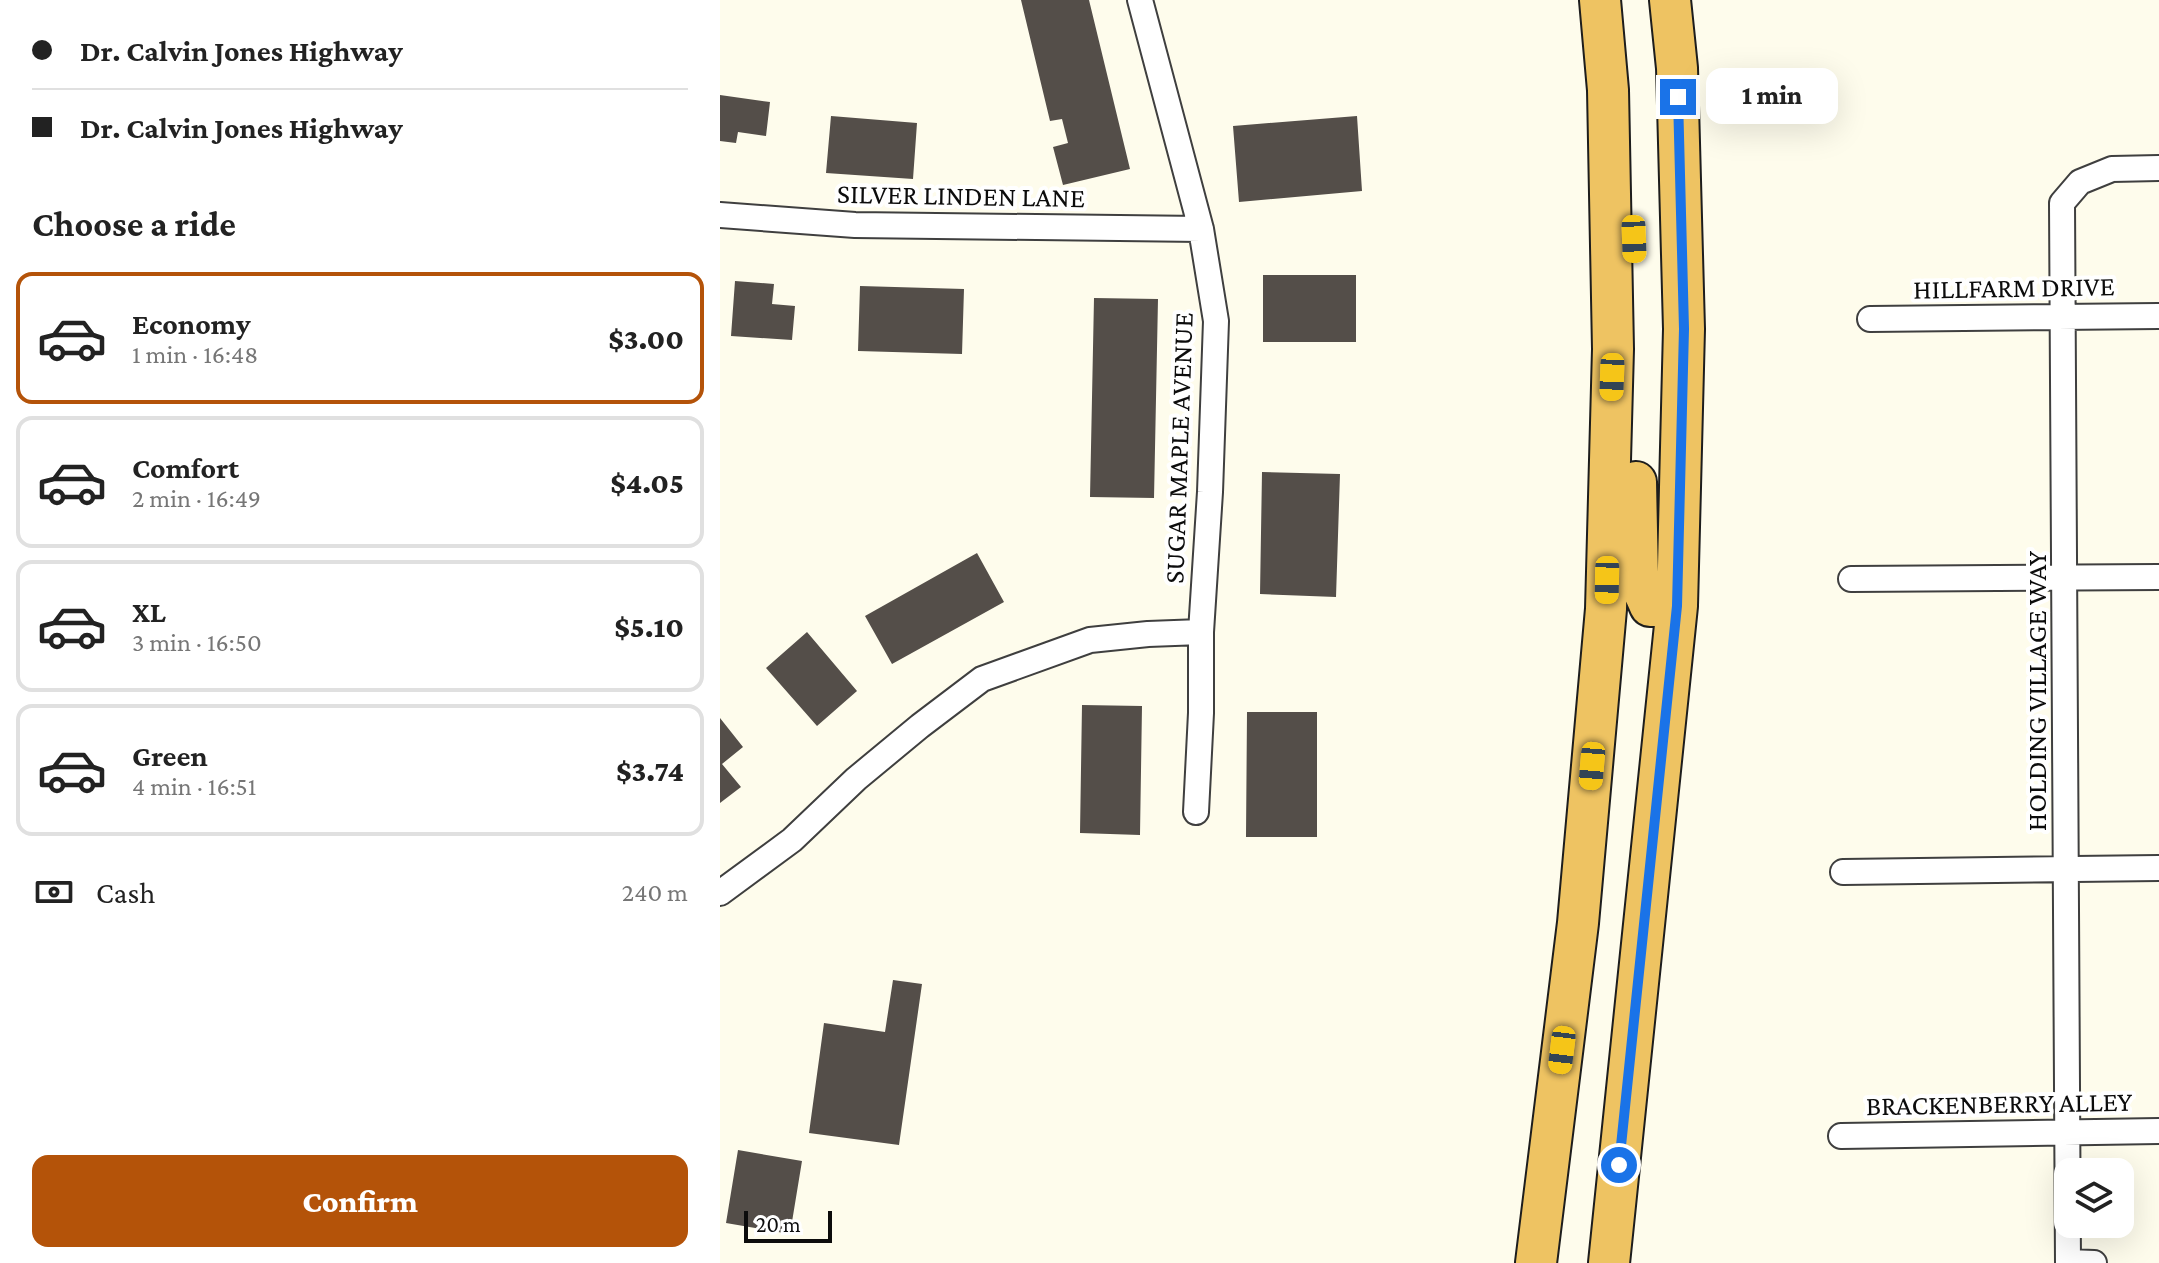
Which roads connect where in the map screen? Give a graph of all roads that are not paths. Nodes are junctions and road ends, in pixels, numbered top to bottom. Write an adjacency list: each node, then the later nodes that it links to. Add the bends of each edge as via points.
1 (1140, 0): 7 (street, SUGAR MAPLE AVENUE)
2 (1600, 0): 4 (highway)
3 (1670, 0): 14 (highway, via 1677,68 1684,329)
4 (1608, 90): 14 (highway, via 1630,148 1638,579 1650,606); 25 (highway, via 1613,349 1606,609 1578,923)
5 (2159, 168): 9 (street, HOLDING VILLAGE WAY, via 2112,169 2080,182 2062,203)
6 (720, 215): 7 (street, SILVER LINDEN LANE, via 855,225)
7 (1201, 229): 15 (street, SUGAR MAPLE AVENUE, via 1216,321)
8 (2159, 316): 9 (street, HILLFARM DRIVE)
9 (2062, 317): 10 (street, HILLFARM DRIVE); 11 (street, HOLDING VILLAGE WAY)
10 (1870, 319)
11 (2066, 576): 12 (street); 13 (street); 18 (street, HOLDING VILLAGE WAY)
12 (2159, 577)
13 (1851, 579)
14 (1677, 606): 26 (highway)
15 (1201, 632): 16 (street, SUGAR MAPLE AVENUE); 20 (street, via 1090,640 982,679 888,752 792,840)
16 (1196, 812)
17 (2159, 868): 18 (street)
18 (2068, 869): 19 (street); 21 (street, HOLDING VILLAGE WAY)
19 (1843, 872)
20 (720, 893)
21 (2068, 1131): 22 (street, BRACKENBERRY ALLEY); 23 (street, BRACKENBERRY ALLEY); 24 (street, HOLDING VILLAGE WAY)
22 (2159, 1131)
23 (1841, 1136)
24 (2068, 1262): 27 (street, HOLDING VILLAGE WAY)
25 (1536, 1263)
26 (1609, 1263)
27 (2094, 1263)

